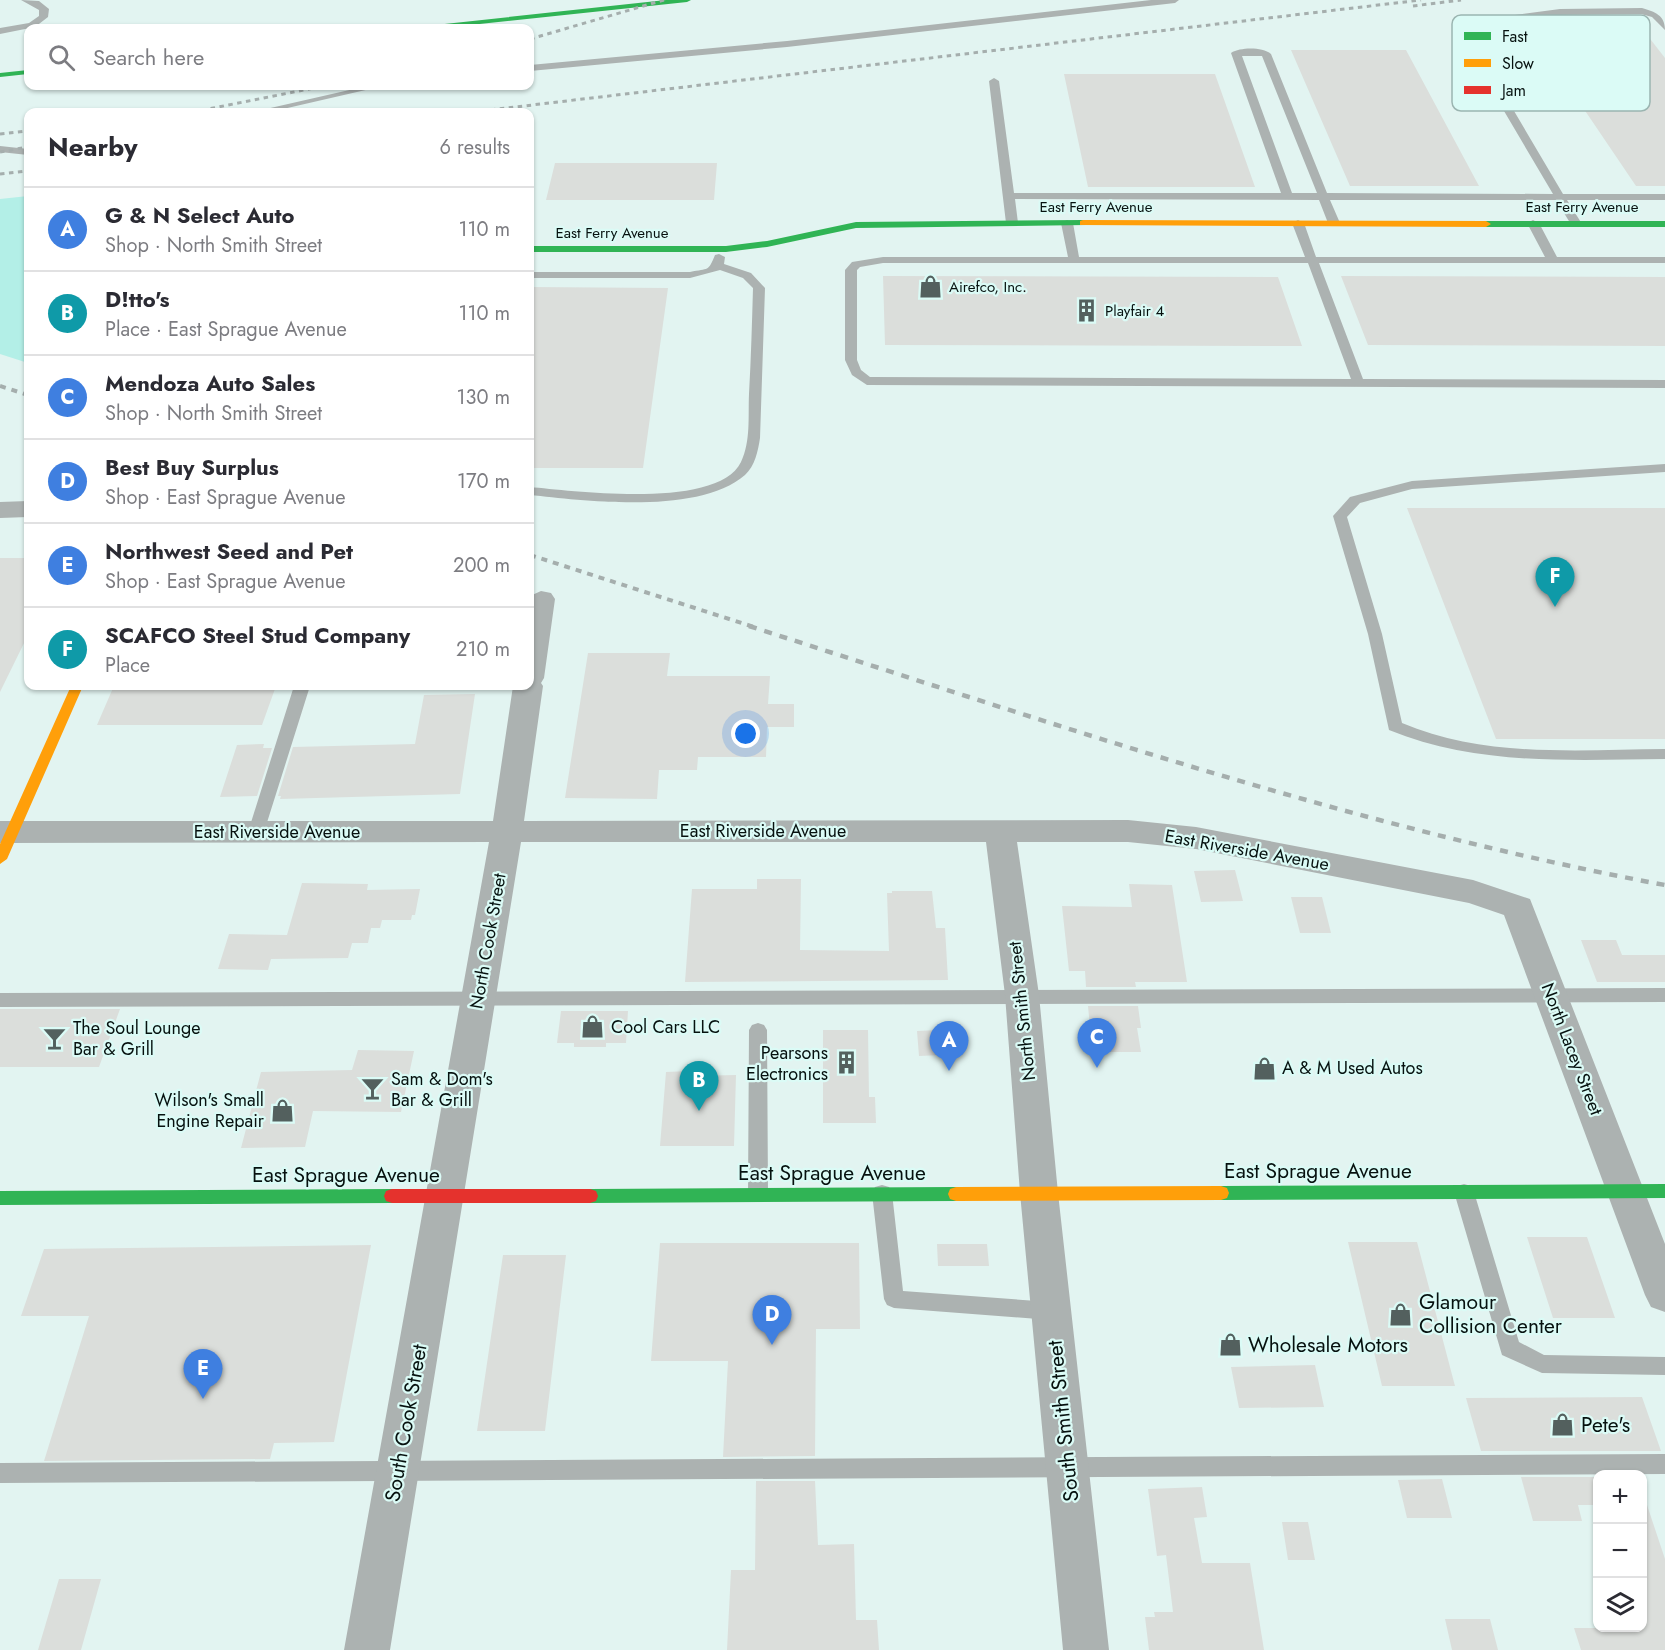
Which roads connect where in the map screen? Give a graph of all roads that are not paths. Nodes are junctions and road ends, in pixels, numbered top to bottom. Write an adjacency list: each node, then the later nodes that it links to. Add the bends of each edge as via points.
1 (25, 0): 5 (lane, via 44,9 43,17)
2 (687, 0): 6 (street)
3 (1175, 0): 10 (lane, via 753,48)
4 (1538, 15): 8 (lane, via 1642,11 1655,15)
5 (33, 24)
6 (463, 24)
7 (24, 26): 9 (lane)
8 (1665, 27)
9 (0, 31)
10 (534, 68)
11 (24, 72): 12 (street)
12 (0, 75)
13 (994, 81): 19 (lane)
14 (360, 90): 15 (lane)
15 (276, 108)
16 (1509, 111): 22 (lane)
17 (0, 149): 18 (lane)
18 (24, 152)
19 (1009, 196): 20 (lane); 24 (lane)
20 (1288, 197): 21 (lane); 21 (lane, via 1236,53 1266,54)
21 (1323, 197): 22 (lane); 27 (lane)
22 (1560, 197): 23 (lane); 29 (lane)
23 (1665, 197)
24 (1012, 223): 25 (street, East Ferry Avenue); 32 (street, East Ferry Avenue, via 856,225 767,244)
25 (1067, 223): 26 (street, East Ferry Avenue); 33 (lane)
26 (1298, 223): 27 (street, East Ferry Avenue); 34 (lane)
27 (1334, 223): 28 (street, East Ferry Avenue)
28 (1533, 223): 29 (street, East Ferry Avenue); 35 (lane)
29 (1576, 224): 30 (street, East Ferry Avenue)
30 (1665, 224)
31 (534, 249): 32 (street, East Ferry Avenue)
32 (719, 249): 37 (lane)
33 (1074, 260): 34 (lane); 39 (lane, via 883,260 856,264 851,270 851,360 856,372 867,381)
34 (1312, 260): 35 (lane); 39 (lane)
35 (1553, 260): 36 (lane)
36 (1665, 260)
37 (718, 266): 38 (lane, via 690,275); 42 (lane, via 749,276 759,288 754,438 751,456 741,472 709,490 674,496)
38 (534, 275)
39 (1358, 382): 40 (lane)
40 (1665, 384)
41 (1665, 468): 50 (lane, via 1412,485 1355,500 1340,516 1376,634 1395,726 1461,747 1561,754)
42 (534, 491)
43 (24, 509): 44 (street)
44 (0, 510)
45 (541, 599): 46 (street)
46 (534, 649)
47 (74, 690): 54 (street)
48 (301, 690): 52 (lane)
49 (527, 690): 53 (street, North Cook Street)
50 (1665, 754)
51 (1000, 831): 53 (street, East Riverside Avenue); 55 (street, East Riverside Avenue, via 1128,831 1196,838 1473,892); 56 (street, North Smith Street)
52 (256, 832): 53 (street, East Riverside Avenue); 54 (street, East Riverside Avenue)
53 (507, 832): 59 (street, North Cook Street)
54 (4, 841)
55 (1518, 907): 57 (street, North Lacey Street)
56 (1022, 995): 57 (lane); 59 (lane); 66 (street, North Smith Street)
57 (1552, 995): 58 (lane); 64 (street, North Lacey Street)
58 (1665, 995)
59 (477, 998): 60 (lane); 68 (street, North Cook Street)
60 (0, 1000)
61 (758, 1030): 67 (lane)
62 (1665, 1191): 64 (street, East Sprague Avenue)
63 (1464, 1192): 64 (street, East Sprague Avenue); 66 (street, East Sprague Avenue); 72 (lane, via 1509,1348 1542,1364)
64 (1626, 1192): 70 (street, North Lacey Street)
65 (882, 1193): 66 (street, East Sprague Avenue); 67 (street, East Sprague Avenue); 71 (lane, via 894,1299)
66 (1039, 1193): 71 (street, South Smith Street)
67 (758, 1194): 68 (street, East Sprague Avenue)
68 (445, 1196): 69 (street, East Sprague Avenue); 75 (street, South Cook Street)
69 (0, 1198)
70 (1665, 1295)
71 (1051, 1311): 74 (street, South Smith Street)
72 (1665, 1366)
73 (1665, 1464): 74 (lane)
74 (1068, 1466): 75 (lane); 78 (street, South Smith Street)
75 (398, 1471): 76 (lane); 77 (street, South Cook Street)
76 (0, 1473)
77 (367, 1650)
78 (1086, 1650)

